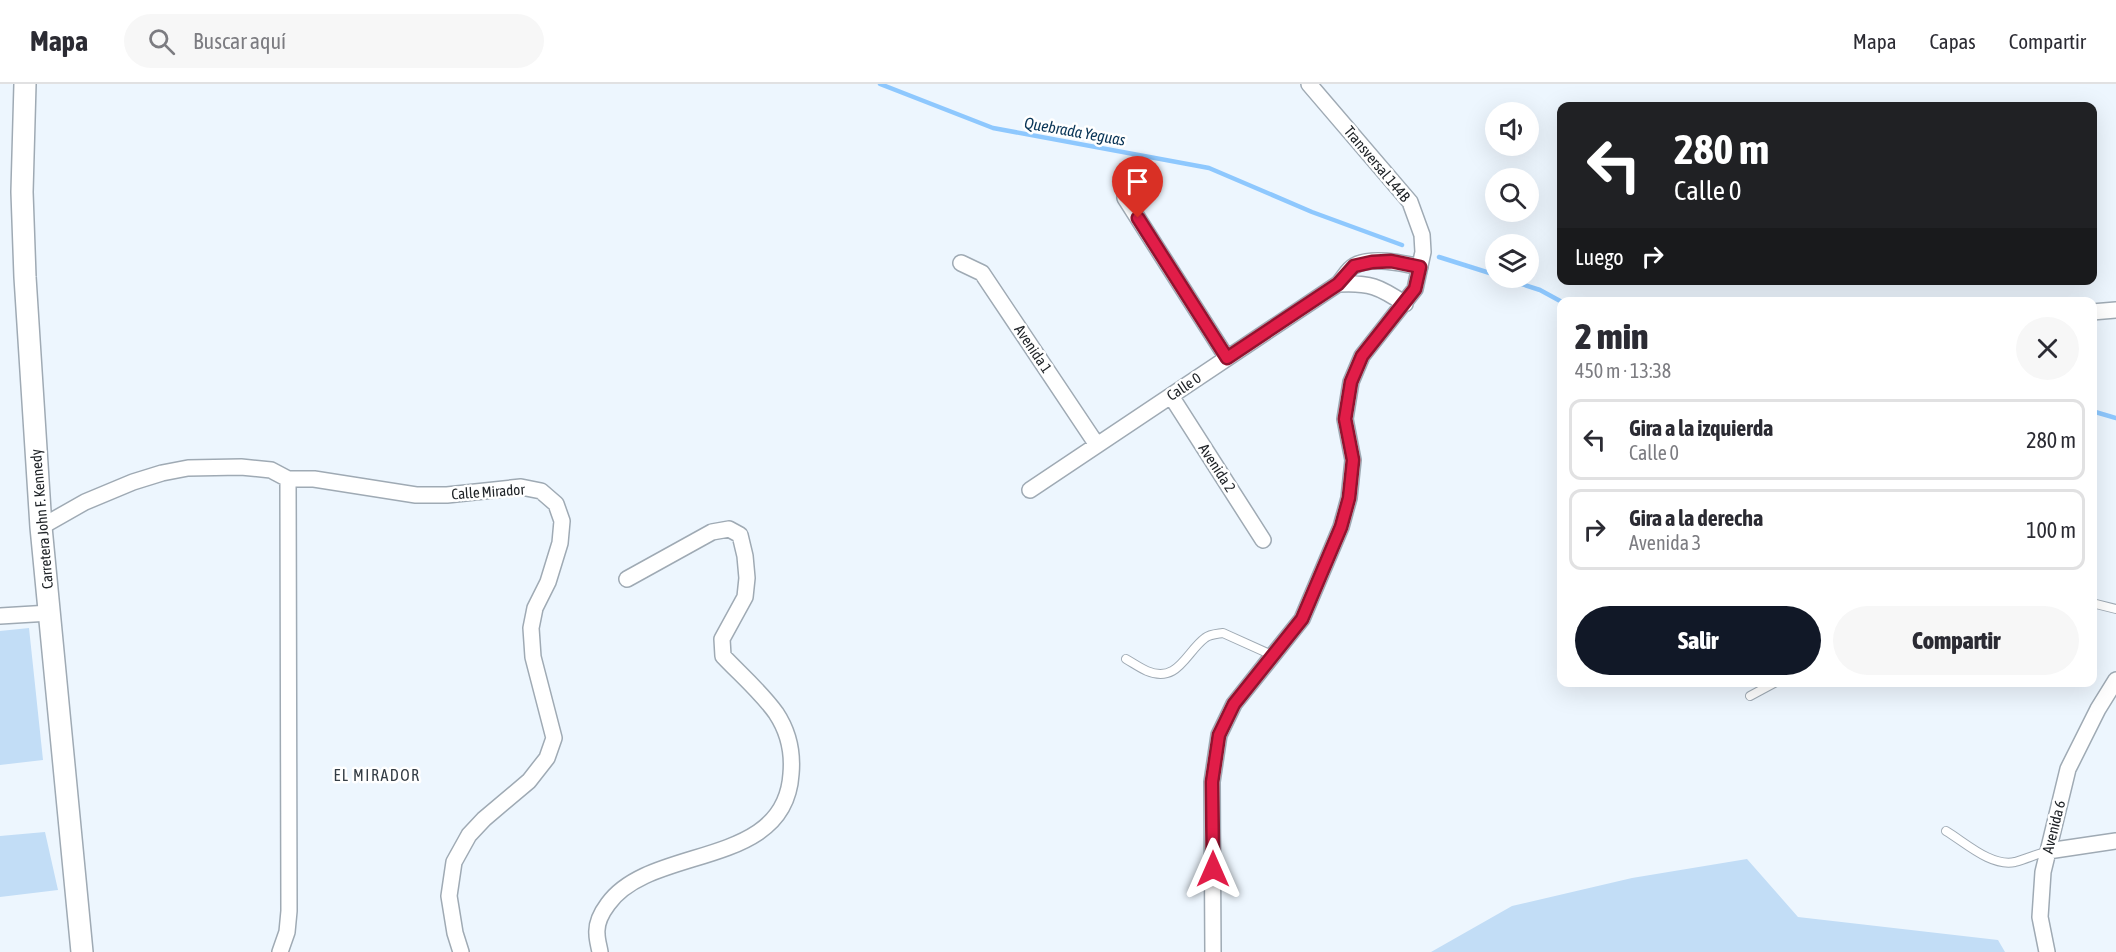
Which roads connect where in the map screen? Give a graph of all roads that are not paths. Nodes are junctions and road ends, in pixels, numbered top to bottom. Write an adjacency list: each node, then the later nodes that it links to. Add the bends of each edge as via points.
1 (24, 84): 15 (main road, Carretera John F. Kennedy, via 25,278)
2 (1309, 84): 5 (street, Transversal 144B, via 1410,202 1422,235)
3 (1125, 198): 10 (street)
4 (961, 263): 12 (street, Avenida 1, via 982,273)
5 (1420, 267): 6 (street, Calle 0, via 1372,262 1354,266); 7 (street, Transversal 144B, via 1415,289)
6 (1338, 284): 7 (street, via 1360,282 1386,291); 10 (street, Calle 0)
7 (1405, 304): 22 (street, Transversal 144B, via 1362,356 1351,382 1345,419 1353,460 1341,527 1302,619)
8 (2116, 310): 9 (street)
9 (2097, 312)
10 (1227, 358): 11 (street, Calle 0)
11 (1171, 396): 12 (street, Calle 0); 16 (street, Avenida 2)
12 (1097, 445): 14 (street, Calle 0)
13 (288, 479): 15 (street, Calle Mirador, via 271,470 241,467 171,471 85,502); 31 (street, via 289,911); 32 (street, Calle Mirador, via 314,479 416,495 521,487 541,491 556,504 562,521 560,543 531,628 533,657 554,738 547,758 529,781 469,835 454,862 449,896)
14 (1030, 490)
15 (42, 527): 20 (main road, Carretera John F. Kennedy)
16 (1263, 540)
17 (627, 579): 33 (street, via 712,532 729,529 740,535 746,597 722,639 723,656 776,714 788,736 791,781 774,818 758,833 649,874 614,896 602,912 596,932)
18 (2097, 604): 19 (lane)
19 (2116, 609)
20 (50, 613): 21 (street); 30 (main road, Carretera John F. Kennedy)
21 (0, 616)
22 (1274, 656): 23 (lane, via 1223,633 1205,638 1170,673 1148,672); 34 (street, Transversal 144B, via 1234,704 1219,735 1212,782)
23 (1126, 658)
24 (2116, 680): 29 (street, Avenida 6, via 2068,769)
25 (1767, 687): 26 (lane)
26 (1750, 696)
27 (1946, 831): 29 (lane, via 2001,862)
28 (2116, 841): 29 (street)
29 (2048, 851): 35 (street, Avenida 6, via 2040,917)
30 (82, 952)
31 (280, 952)
32 (461, 952)
33 (600, 952)
34 (1213, 952)
35 (2047, 952)

